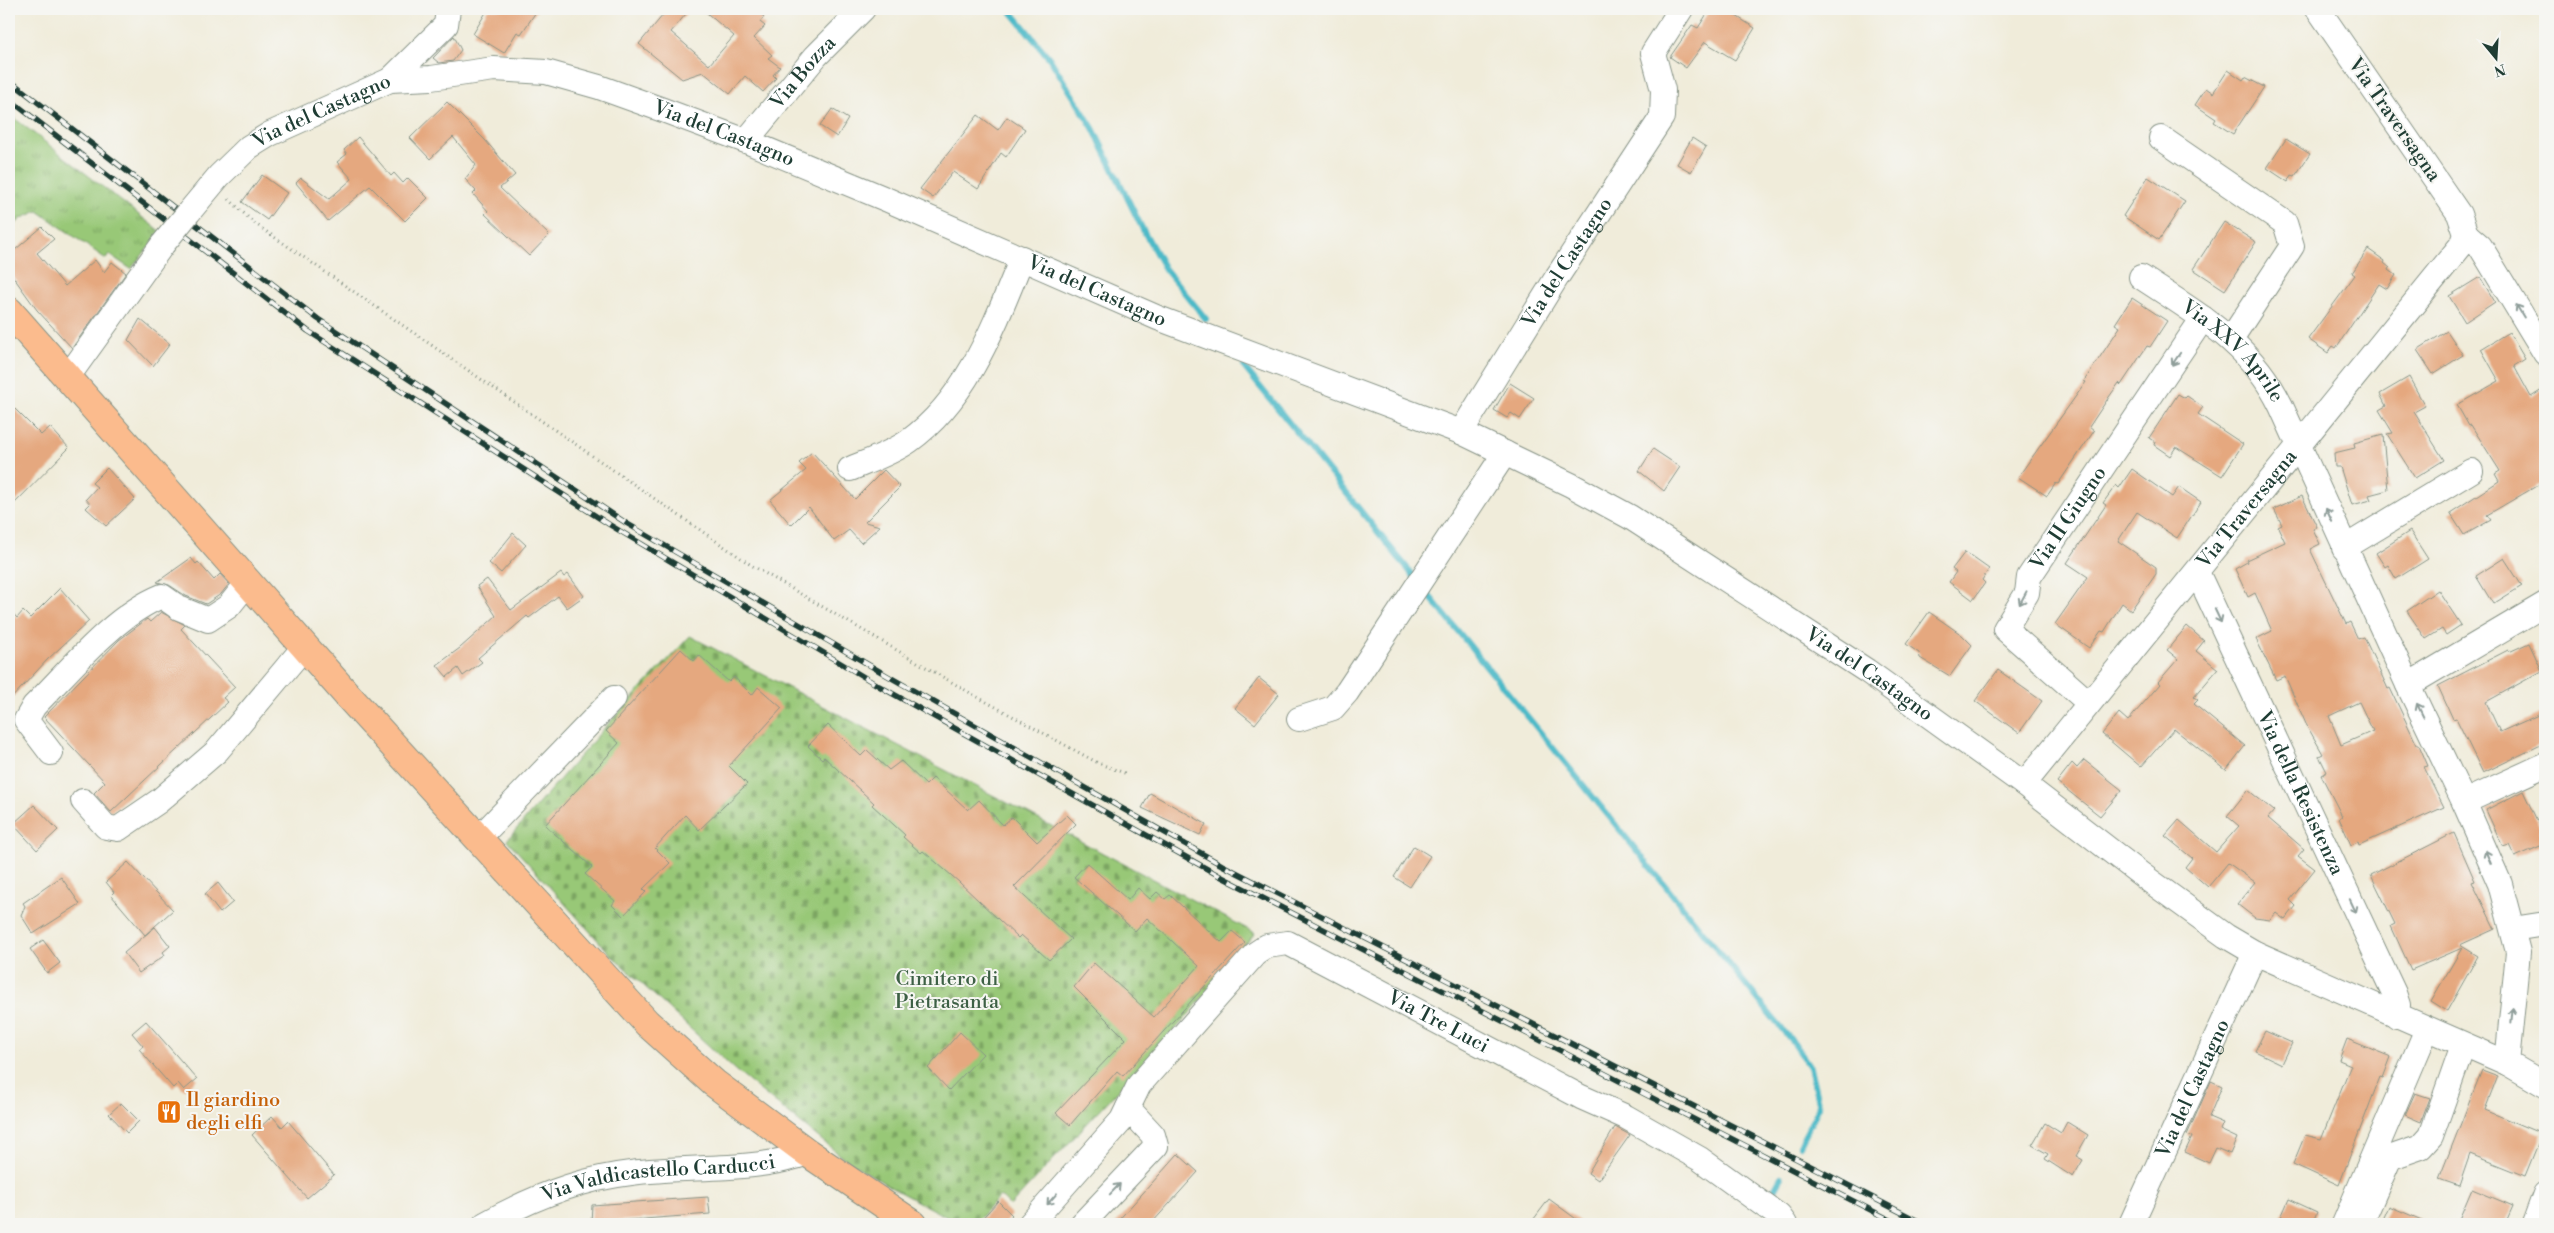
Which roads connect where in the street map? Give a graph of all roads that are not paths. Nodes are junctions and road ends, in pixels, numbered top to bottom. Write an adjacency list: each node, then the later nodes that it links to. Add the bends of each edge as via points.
1 (448, 9): 5 (street, via 446,25)
2 (863, 9): 7 (street, Via Bozza, via 816,56)
3 (1681, 9): 16 (street, Via del Castagno, via 1652,53 1663,90 1662,117)
4 (2318, 9): 8 (street, Via Traversagna, via 2459,214)
5 (390, 80): 7 (street, Via del Castagno, via 494,69 546,72 608,90); 15 (street, Via del Castagno, bridge, via 270,134 249,147 188,212)
6 (2161, 138): 13 (street, via 2285,223 2292,246)
7 (746, 141): 9 (street, Via del Castagno)
8 (2466, 234): 14 (street, Via Traversagna, one-way to 8, via 2480,246); 17 (street, Via Traversagna, via 2456,253)
9 (1022, 258): 16 (street, Via del Castagno, via 1158,318); 19 (street, via 980,356 950,404 909,441)
10 (2141, 277): 12 (street, Via XXV Aprile)
11 (10, 315): 15 (main road)
12 (2203, 318): 13 (street, Via XXV Aprile); 28 (street, Via II Giugno, one-way to 28, via 2030,577 2027,593 2005,629)
13 (2231, 339): 17 (street, Via XXV Aprile, via 2272,387)
14 (2545, 353)
15 (67, 378): 23 (main road)
16 (1461, 432): 18 (street, Via del Castagno)
17 (2298, 447): 21 (street, Via XXV Aprile, one-way to 17); 22 (street, Via Traversagna)
18 (1505, 453): 29 (street, via 1347,692 1333,708); 32 (street, Via del Castagno, via 1630,517 1867,671)
19 (850, 469)
20 (2471, 471): 21 (street)
21 (2344, 548): 26 (street, Via XXV Aprile)
22 (2197, 572): 28 (street, Via Traversagna); 39 (street, Via della Resistenza, one-way to 39, via 2394,993)
23 (249, 581): 25 (main road); 30 (street, via 229,606 208,620 179,608 162,596 144,603 115,626 34,706 26,720)
24 (2545, 604): 26 (street)
25 (305, 646): 33 (street, via 217,751 159,801 118,829 106,826); 35 (main road)
26 (2408, 686): 34 (street, Via XXV Aprile, one-way to 26)
27 (614, 698): 35 (street)
28 (2089, 703): 32 (street, Via Traversagna)
29 (1299, 719)
30 (51, 753)
31 (2545, 765): 34 (street)
32 (2024, 784): 38 (street, Via del Castagno, via 2142,876 2226,936)
33 (83, 801)
34 (2464, 802): 37 (street, Via XXV Aprile, one-way to 34, via 2500,884)
35 (478, 838): 45 (main road, via 647,1023 714,1083)
36 (2545, 924): 37 (street)
37 (2513, 929): 42 (street, Via XXV Aprile, one-way to 37, via 2518,952)
38 (2255, 952): 39 (street, Via del Castagno); 52 (street, Via del Castagno)
39 (2397, 1016): 40 (street, Via del Castagno)
40 (2427, 1029): 41 (street, Via del Castagno); 53 (street)
41 (2463, 1044): 42 (street, Via del Castagno); 54 (street, via 2431,1136 2421,1147 2392,1157 2388,1162)
42 (2507, 1064): 43 (street, Via del Castagno)
43 (2545, 1085)
44 (1128, 1108): 49 (street, Via Tre Luci, one-way to 49, via 1122,1120); 50 (street, one-way to 44, via 1156,1146 1153,1135); 51 (street, Via Tre Luci, via 1139,1085 1255,954 1267,946 1288,943 1581,1097 1634,1121 1700,1159 1779,1216)
45 (808, 1153): 47 (street, Via Valdicastello Carducci, via 771,1163 631,1172 585,1182 544,1196); 48 (main road)
46 (2545, 1194): 55 (street)
47 (485, 1224)
48 (913, 1224)
49 (1030, 1224)
50 (1082, 1224)
51 (1785, 1224)
52 (2131, 1224)
53 (2344, 1224)
54 (2361, 1224)
55 (2534, 1224)

